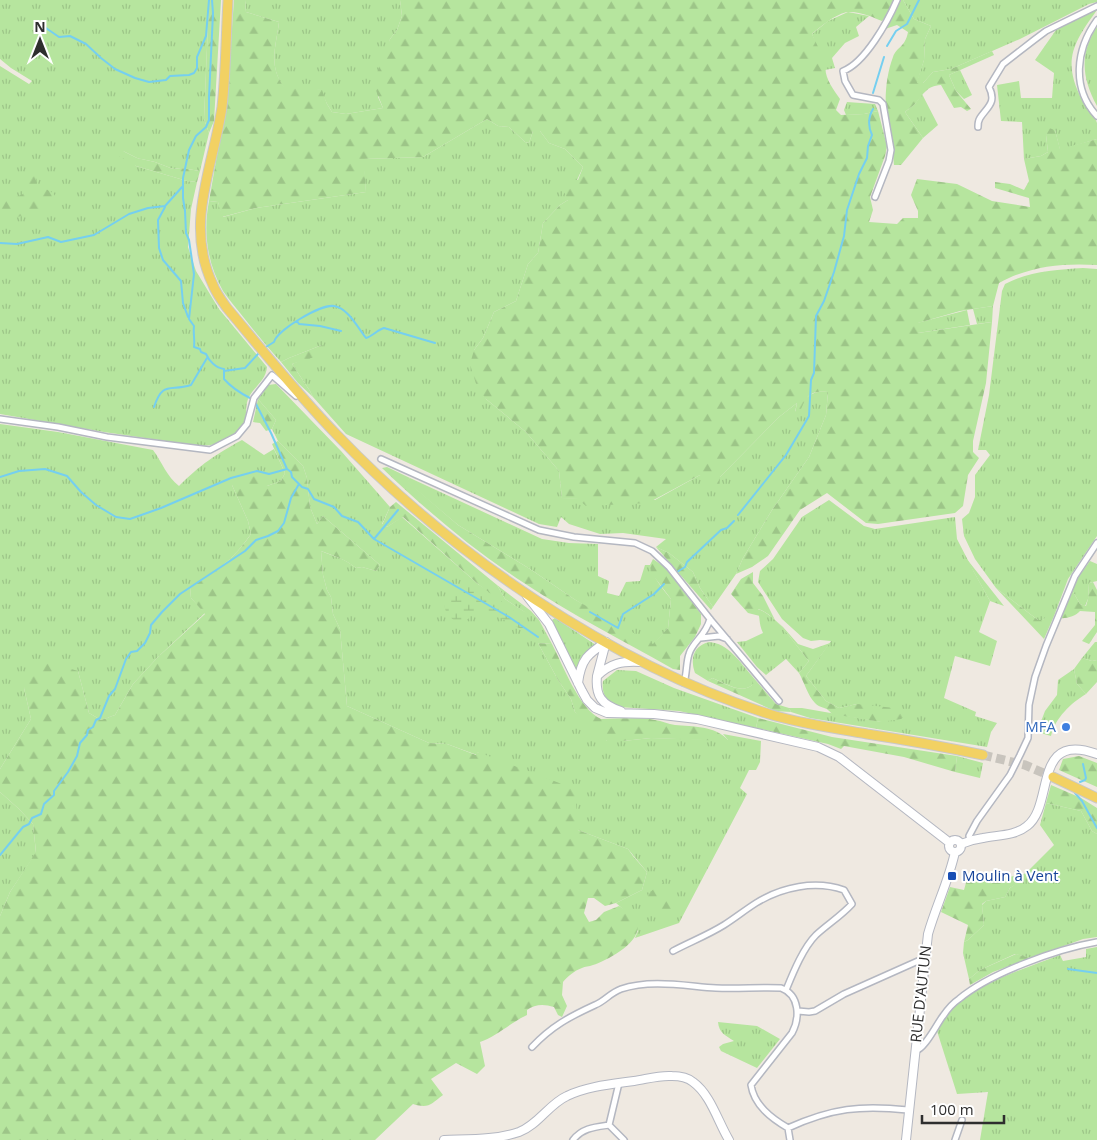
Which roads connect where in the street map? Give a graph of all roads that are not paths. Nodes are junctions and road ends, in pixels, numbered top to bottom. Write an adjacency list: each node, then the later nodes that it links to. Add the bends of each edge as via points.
1 (228, 0): 8 (main road, via 222,106 201,207 201,250 218,294)
2 (897, 0): 7 (street, via 866,52 843,71 853,95 879,100 883,104 891,150)
3 (1097, 6): 6 (street, via 1046,31 1003,64 989,87 992,100)
4 (1097, 20): 5 (street, via 1083,45 1079,67 1086,99)
5 (1097, 116)
6 (978, 127)
7 (875, 197)
8 (271, 361): 9 (street); 10 (main road)
9 (272, 375): 10 (street); 11 (street, via 254,398 248,424 237,436 210,450)
10 (304, 399): 14 (main road, via 342,441 407,502)
11 (0, 419)
12 (381, 459): 15 (street, via 539,530 574,538 635,543 652,551 669,566)
13 (1097, 543): 29 (street, via 1075,576 1035,677 1028,738 1010,775 974,826)
14 (520, 590): 18 (main road); 22 (main road, via 544,616)
15 (710, 619): 16 (street); 17 (street)
16 (700, 638): 17 (street, via 720,636); 21 (street, via 689,653)
17 (728, 640): 23 (street)
18 (606, 642): 19 (main road); 20 (main road); 22 (main road, via 585,658)
19 (640, 662): 20 (main road, via 612,664); 21 (main road)
20 (597, 676): 24 (main road, via 596,689 603,702)
21 (684, 683): 26 (main road, via 780,717 817,726)
22 (578, 684): 24 (main road, via 595,708 607,713)
23 (779, 701)
24 (630, 714): 30 (main road, via 687,717 818,747 839,758)
25 (1097, 754): 29 (main road, via 1083,749 1062,753 1054,760 1038,811 1027,826 1009,834)
26 (983, 755)
27 (1054, 777): 28 (main road)
28 (1097, 798)
29 (970, 841): 31 (main road)
30 (950, 843): 31 (main road, via 955,840); 32 (main road, via 950,850)
31 (961, 844): 32 (main road, via 960,850)
32 (955, 852): 35 (main road, RUE D'AUTUN, via 928,934)
33 (1097, 942): 39 (street, via 1059,952 983,983 958,999 924,1045)
34 (673, 951): 36 (street, via 711,933 778,892 807,885 844,890 852,904 815,936 799,960)
35 (925, 960): 37 (street, via 858,987 815,1011); 39 (main road, RUE D'AUTUN)
36 (786, 990): 37 (street, via 797,1004); 38 (street, via 656,984 621,989 566,1019 545,1033)
37 (798, 1011): 44 (street, via 792,1034 751,1085 760,1106)
38 (532, 1048)
39 (915, 1051): 41 (main road, RUE D'AUTUN)
40 (619, 1083): 43 (street); 46 (main road, via 566,1096 522,1132); 49 (main road, via 670,1076 686,1078 702,1090)
41 (908, 1110): 44 (street, via 847,1108 809,1118); 51 (main road, RUE D'AUTUN)
42 (962, 1120): 52 (street)
43 (609, 1124): 47 (street, via 591,1127); 48 (street)
44 (788, 1128): 50 (street)
45 (444, 1140): 46 (main road)
46 (470, 1140)
47 (573, 1140)
48 (624, 1140)
49 (729, 1140)
50 (790, 1140)
51 (906, 1140)
52 (955, 1140)

